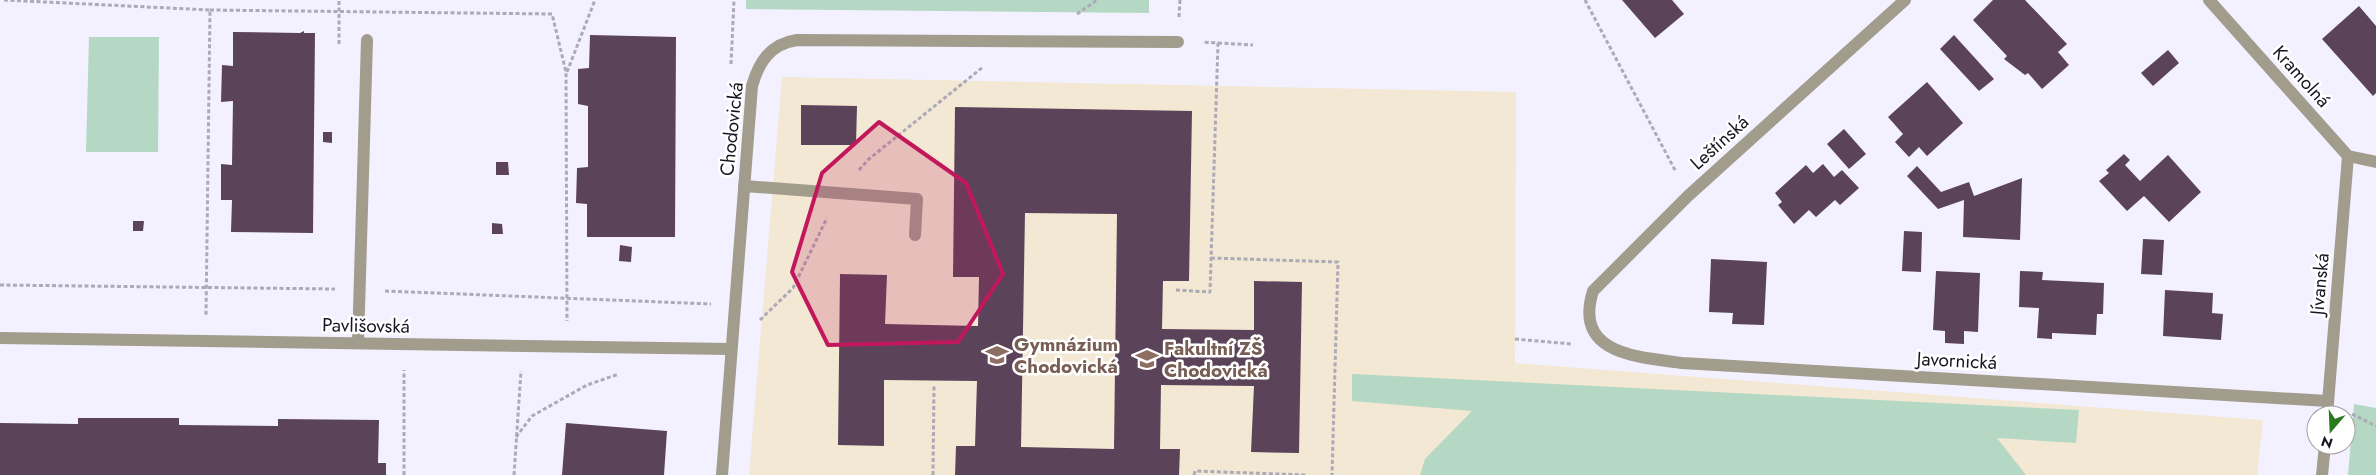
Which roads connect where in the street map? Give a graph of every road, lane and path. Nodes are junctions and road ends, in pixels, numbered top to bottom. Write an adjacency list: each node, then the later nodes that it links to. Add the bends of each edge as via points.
1 (4, 0): 10 (path)
2 (129, 0): 10 (path)
3 (339, 0): 12 (path)
4 (595, 0): 21 (path)
5 (734, 0): 20 (path)
6 (1097, 0): 13 (path)
7 (1585, 0): 26 (path)
8 (1905, 0): 26 (street, Leštínská)
9 (2209, 0): 22 (street, Kramolná)
10 (129, 6): 11 (path)
11 (210, 10): 12 (path); 30 (path)
12 (339, 11): 19 (path); 21 (path, via 552,14)
13 (1075, 15)
14 (367, 40): 31 (street)
15 (1018, 40): 16 (street, Chodovická); 24 (street, Chodovická, via 797,40 776,46 760,64 752,86); 25 (path, via 869,159)
16 (1178, 42): 17 (path)
17 (1218, 43): 18 (path); 28 (path)
18 (1253, 45)
19 (339, 51)
20 (731, 69)
21 (566, 72): 33 (path)
22 (2348, 156): 23 (street); 47 (street, Jívanská)
23 (2376, 162)
24 (744, 186): 25 (street); 44 (street, Chodovická)
25 (838, 194): 27 (street, via 917,199); 44 (path, via 792,288)
26 (1688, 196): 35 (street, Leštínská, via 1593,291 1587,309)
27 (915, 235)
28 (1212, 258): 32 (path, via 1210,292); 57 (path, via 1338,262)
29 (0, 285): 30 (path)
30 (207, 287): 31 (path); 38 (path)
31 (359, 290): 33 (path); 39 (street)
32 (1176, 290)
33 (567, 298): 34 (path); 42 (path)
34 (712, 304)
35 (1593, 330): 43 (street, Javornická)
36 (0, 338): 38 (street, Pavlišovská)
37 (1516, 339): 43 (path)
38 (206, 341): 39 (street, Pavlišovská)
39 (358, 343): 40 (street, Pavlišovská)
40 (404, 344): 41 (street, Pavlišovská); 51 (path)
41 (523, 346): 42 (street, Pavlišovská); 49 (path)
42 (568, 347): 44 (street, Pavlišovská)
43 (1608, 347): 47 (street, Javornická, via 1635,357 1682,363)
44 (731, 349): 53 (street, Chodovická)
45 (623, 373): 49 (path, via 587,385 532,416)
46 (934, 385): 54 (path)
47 (2328, 401): 48 (street, Jívanská)
48 (2328, 405)
49 (516, 436): 52 (path)
50 (2324, 455): 58 (street)
51 (404, 475)
52 (514, 475)
53 (722, 475)
54 (932, 475)
55 (1194, 475): 56 (path, via 1195,471)
56 (1306, 475)
57 (1332, 475)
58 (2322, 475)

